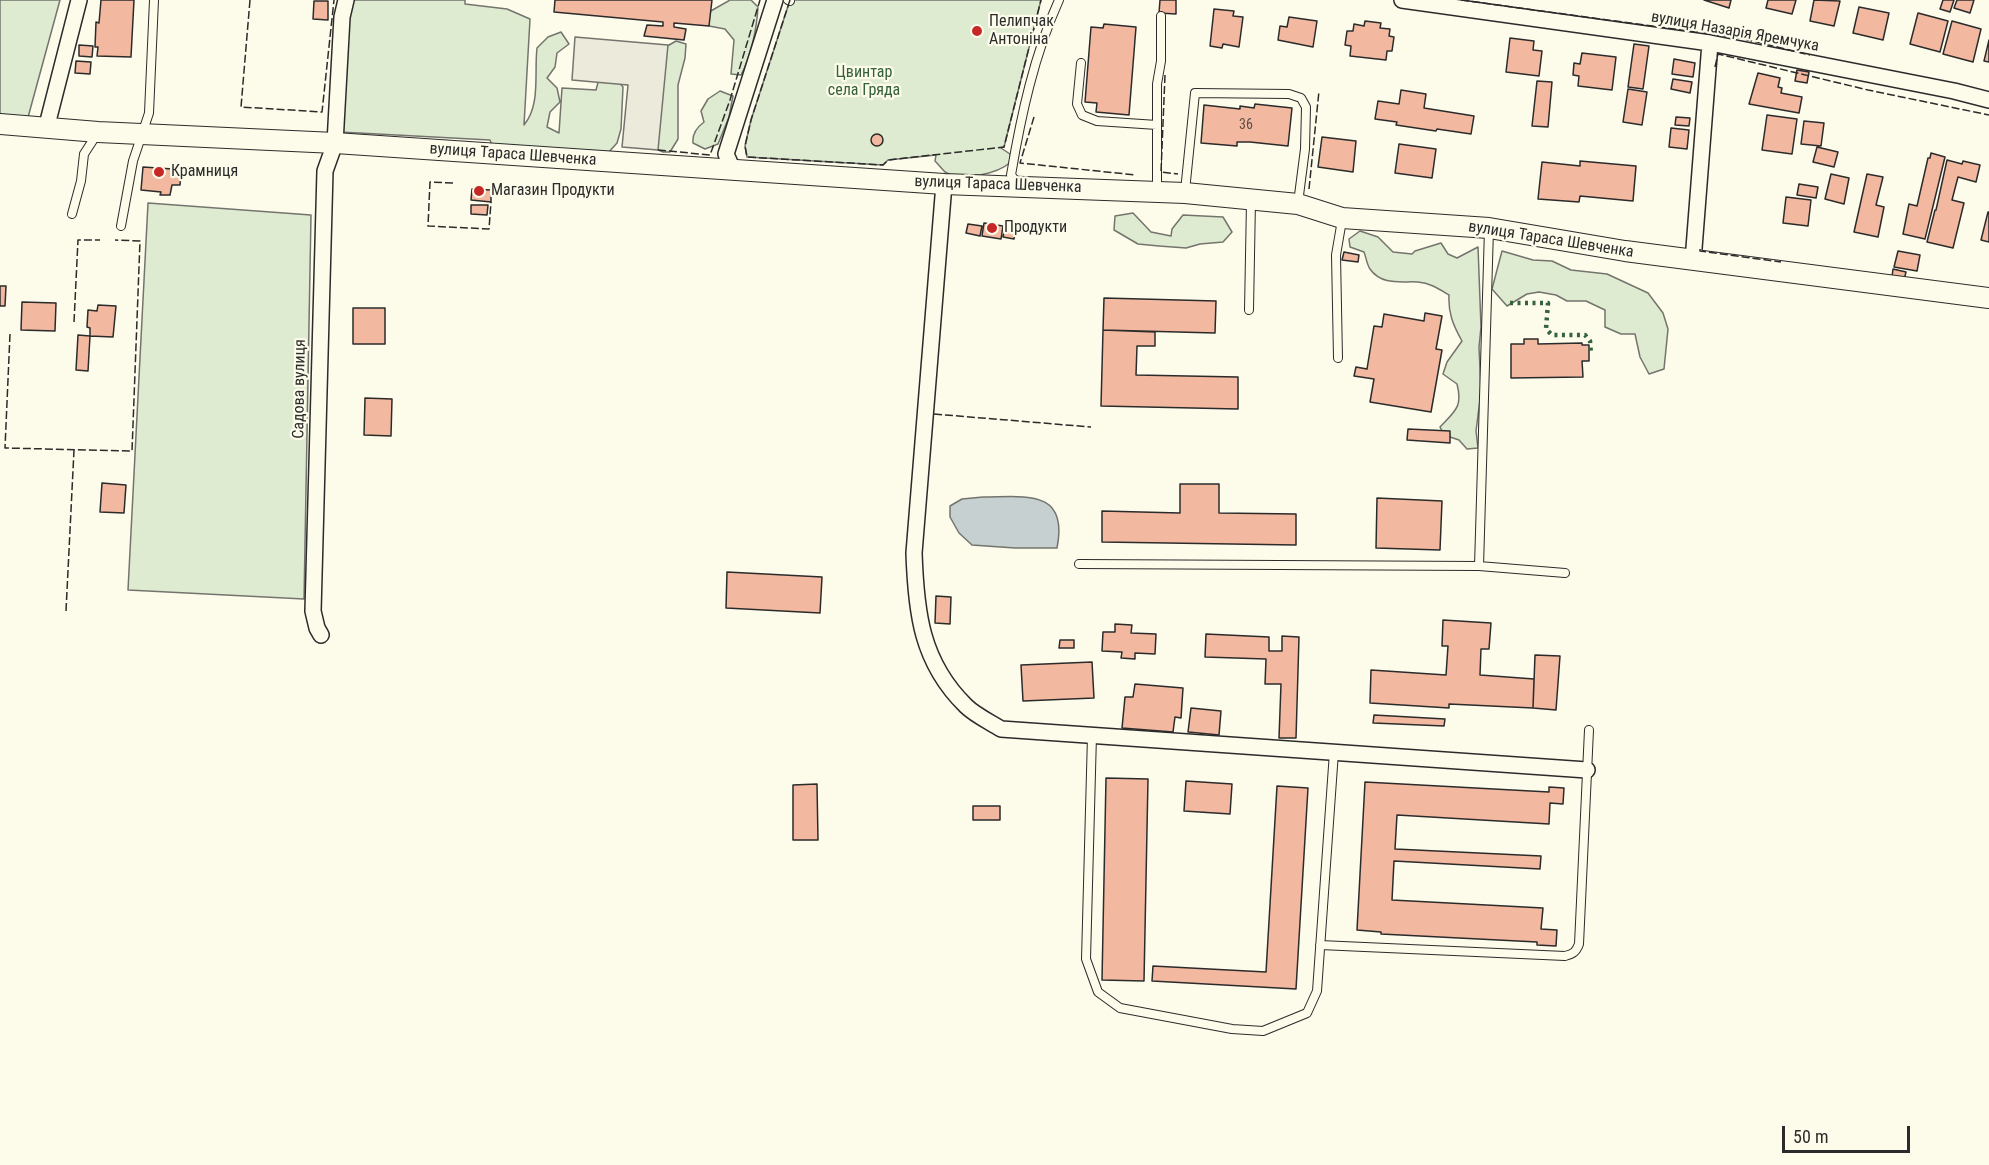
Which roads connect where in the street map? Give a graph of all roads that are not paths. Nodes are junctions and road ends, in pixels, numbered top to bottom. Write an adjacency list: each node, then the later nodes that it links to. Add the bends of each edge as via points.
1 (79, 0): 13 (street)
2 (154, 0): 15 (lane, via 149,113)
3 (346, 0): 16 (street, Садова вулиця)
4 (784, 0): 17 (street, via 726,154)
5 (1059, 0): 19 (lane, via 1036,62 1019,130 1011,175)
6 (1402, 0): 8 (street, вулиця Назарія Яремчука)
7 (1161, 16): 12 (lane)
8 (1710, 43): 10 (street, вулиця Назарія Яремчука); 28 (street)
9 (1081, 63): 12 (lane, via 1077,104 1082,115 1097,121)
10 (1989, 100)
11 (0, 124): 13 (street, вулиця Тараса Шевченка)
12 (1157, 125): 20 (lane)
13 (46, 129): 14 (street, вулиця Тараса Шевченка)
14 (98, 132): 15 (street, вулиця Тараса Шевченка); 24 (lane, via 84,154)
15 (143, 135): 16 (street, вулиця Тараса Шевченка); 26 (lane, via 133,161)
16 (335, 143): 17 (street, вулиця Тараса Шевченка); 35 (street, Садова вулиця, via 325,171 322,251 313,611)
17 (733, 170): 18 (street, вулиця Тараса Шевченка)
18 (944, 184): 19 (street, вулиця Тараса Шевченка); 37 (street, via 914,552 915,594 924,639 941,677 967,708 1001,729)
19 (1021, 188): 20 (street, вулиця Тараса Шевченка)
20 (1157, 191): 21 (street, вулиця Тараса Шевченка)
21 (1185, 193): 22 (street, вулиця Тараса Шевченка); 23 (lane, via 1195,93 1289,94 1301,98 1306,107)
22 (1251, 200): 23 (street, вулиця Тараса Шевченка); 30 (lane)
23 (1298, 204): 25 (street, вулиця Тараса Шевченка)
24 (72, 214)
25 (1342, 218): 27 (street, вулиця Тараса Шевченка); 31 (lane, via 1336,255)
26 (121, 226)
27 (1489, 228): 28 (street, вулиця Тараса Шевченка); 33 (lane)
28 (1693, 261): 29 (street, вулиця Тараса Шевченка)
29 (1989, 298)
30 (1249, 310)
31 (1338, 358)
32 (1079, 564): 33 (lane)
33 (1479, 566): 34 (lane)
34 (1565, 573)
35 (321, 635)
36 (1589, 730): 39 (lane)
37 (1092, 735): 38 (street); 40 (lane, via 1086,959 1098,992 1120,1008 1263,1031 1307,1013 1317,992)
38 (1334, 752): 39 (street); 40 (lane)
39 (1587, 770): 40 (lane, via 1579,944 1572,955)
40 (1320, 945)

